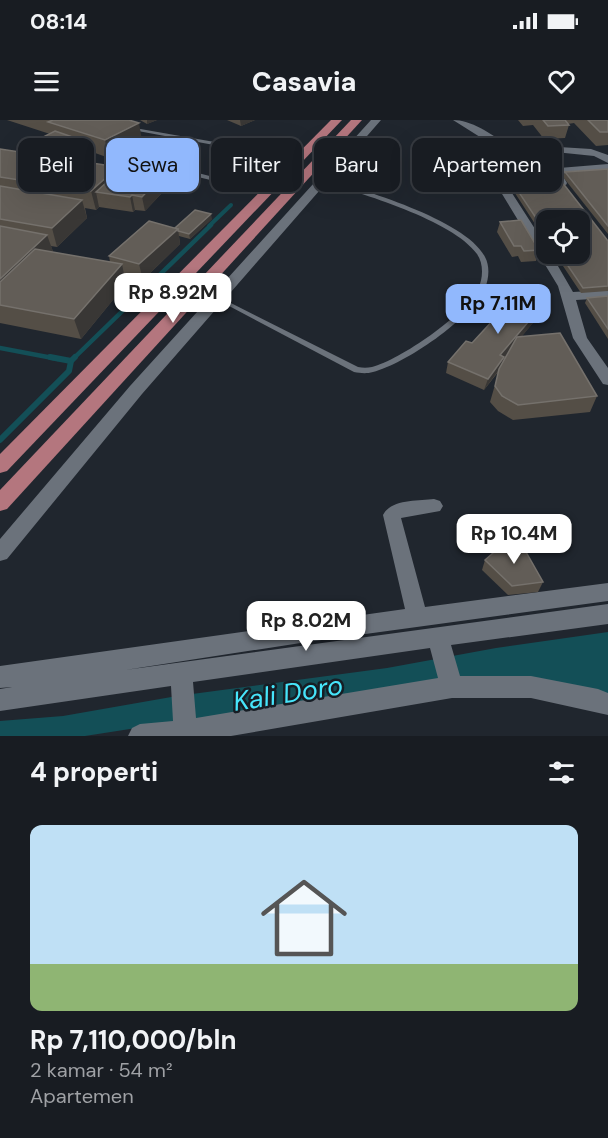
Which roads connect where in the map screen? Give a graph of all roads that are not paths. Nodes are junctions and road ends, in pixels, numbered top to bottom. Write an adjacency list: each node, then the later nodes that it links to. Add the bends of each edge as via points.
1 (337, 120): 10 (highway)
2 (357, 120): 25 (highway)
3 (376, 120): 6 (street)
4 (458, 120): 7 (street)
5 (120, 125): 8 (lane)
6 (360, 138)
7 (488, 138)
8 (211, 142)
9 (562, 151): 11 (street, via 596,152)
10 (302, 157)
11 (608, 160)
12 (608, 167): 13 (street)
13 (562, 171)
14 (562, 182): 19 (street)
15 (314, 189): 22 (street)
16 (268, 192): 24 (highway)
17 (361, 192): 22 (lane, via 433,220 468,240 481,254 486,272 480,291 436,335 396,360 371,370 357,370)
18 (506, 192): 21 (street)
19 (572, 195)
20 (608, 294): 21 (street)
21 (569, 296): 23 (street, via 580,338)
22 (217, 298): 27 (street)
23 (608, 380)
24 (0, 466)
25 (0, 503)
26 (434, 506): 30 (street, via 397,511 392,519)
27 (0, 554)
28 (601, 593): 29 (street); 30 (street)
29 (605, 614): 31 (street)
30 (418, 618): 32 (street)
31 (440, 643): 33 (street); 34 (street)
32 (0, 677)
33 (182, 682): 35 (street); 37 (street)
34 (451, 685): 36 (street, via 531,687); 37 (street)
35 (0, 700)
36 (608, 704)
37 (185, 728): 38 (street)
38 (140, 736)

